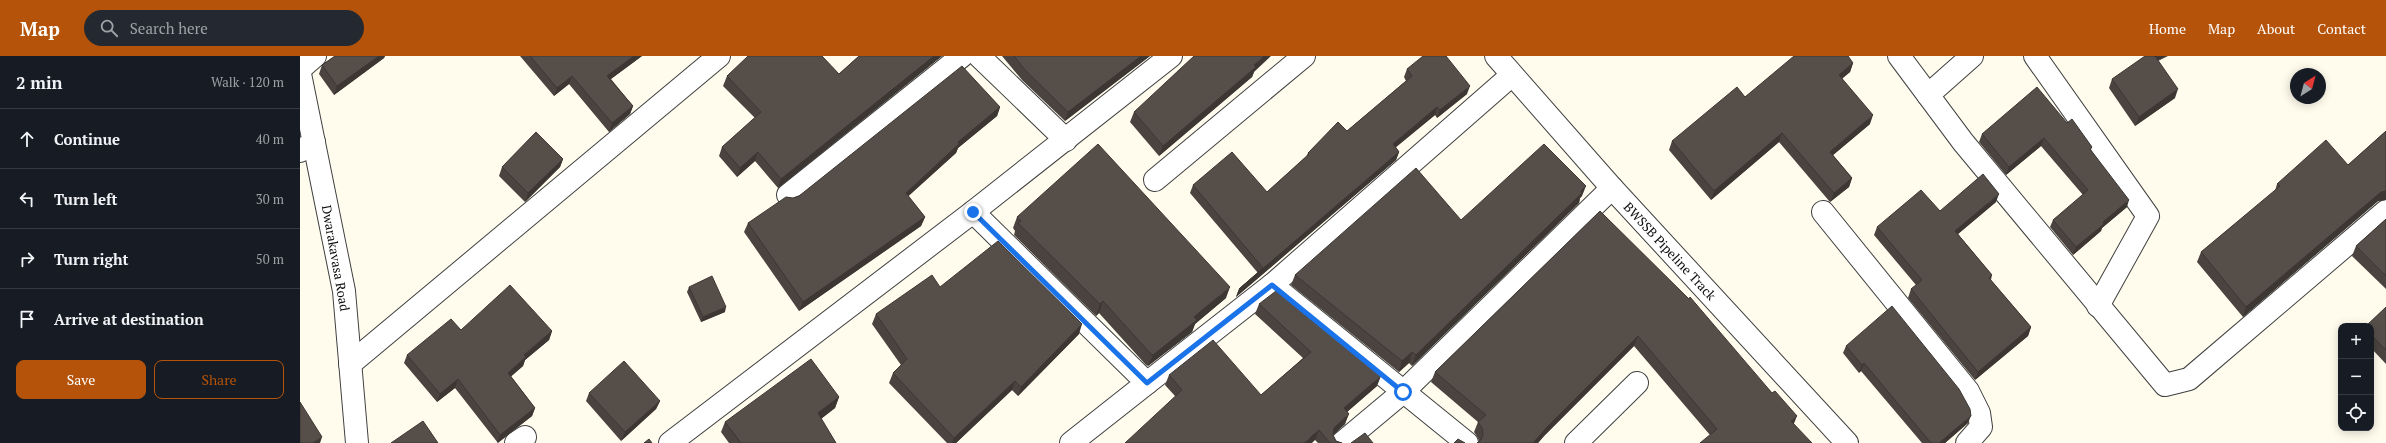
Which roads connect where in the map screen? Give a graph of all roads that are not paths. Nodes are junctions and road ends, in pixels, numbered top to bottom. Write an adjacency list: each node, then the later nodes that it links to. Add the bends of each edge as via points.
1 (315, 56): 11 (street)
2 (719, 56): 25 (street)
3 (962, 56): 19 (street)
4 (979, 56): 15 (street)
5 (1171, 56): 15 (street)
6 (1304, 56): 17 (street)
7 (1496, 56): 13 (street, BWSSB Pipeline Track)
8 (1899, 56): 14 (street)
9 (1972, 56): 14 (street)
10 (2035, 56): 24 (street, via 2148,216)
11 (300, 69)
12 (300, 74): 16 (street, Dwarakavasa Road)
13 (1512, 76): 18 (street, BWSSB Pipeline Track); 23 (street)
14 (1928, 95): 24 (street, via 1963,142)
15 (1066, 140): 21 (street)
16 (307, 146): 25 (street, Dwarakavasa Road, via 344,291)
17 (1155, 180)
18 (1612, 188): 28 (street); 35 (street, BWSSB Pipeline Track)
19 (788, 195)
20 (2386, 211): 24 (street, via 2189,379 2164,384)
21 (973, 212): 26 (street); 30 (street)
22 (1823, 212): 36 (street, via 1968,391 1979,413 1980,427)
23 (1272, 285): 26 (street); 28 (street)
24 (2098, 306)
25 (350, 364): 29 (street, Dwarakavasa Road)
26 (1147, 383): 31 (street)
27 (1637, 383): 34 (street)
28 (1403, 392): 32 (street); 33 (street)
29 (357, 443)
30 (670, 443)
31 (1071, 443)
32 (1342, 443)
33 (1467, 443)
34 (1576, 443)
35 (1846, 443)
36 (1967, 443)

